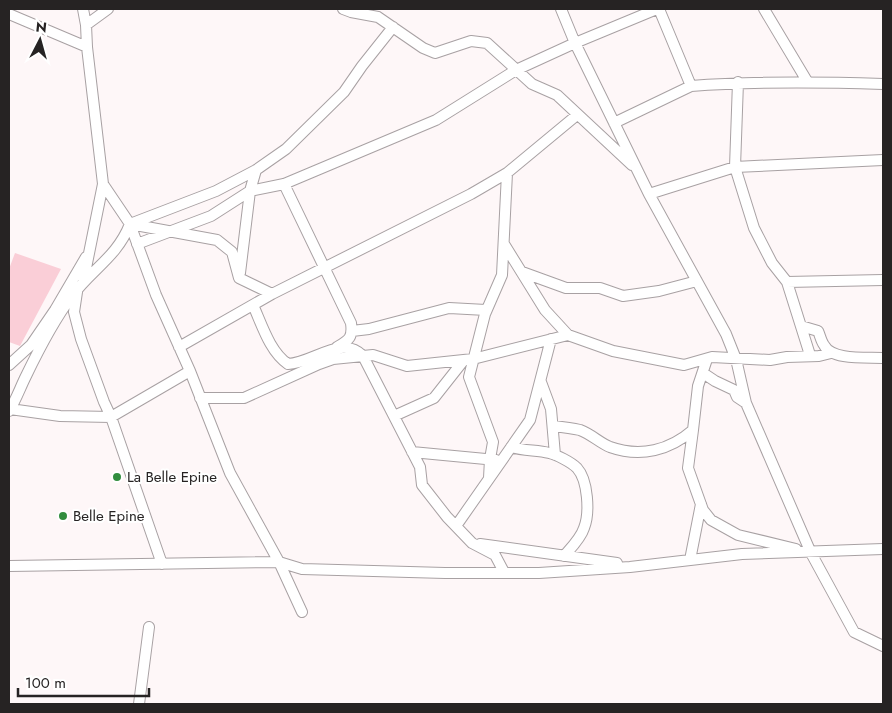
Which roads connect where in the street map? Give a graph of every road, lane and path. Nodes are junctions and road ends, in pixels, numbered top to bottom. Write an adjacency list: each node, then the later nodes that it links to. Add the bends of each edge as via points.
1 (83, 9): 8 (street)
2 (108, 9): 8 (street)
3 (343, 9): 9 (street, via 378,17)
4 (561, 9): 10 (street)
5 (658, 9): 10 (street); 16 (street)
6 (764, 9): 13 (street)
7 (9, 14): 11 (street)
8 (86, 25): 11 (street)
9 (393, 27): 12 (street, via 435,53 471,41 486,44); 21 (street, via 344,92 286,149)
10 (575, 43): 12 (street); 18 (street)
11 (87, 47): 24 (street)
12 (516, 70): 17 (street, via 532,84 557,95); 25 (street, via 436,120)
13 (807, 81): 14 (street); 15 (street)
14 (738, 82): 16 (street); 20 (street)
15 (883, 84)
16 (691, 86): 18 (street)
17 (578, 115): 22 (street); 23 (street)
18 (614, 123): 22 (street)
19 (883, 160): 20 (street)
20 (735, 167): 27 (street); 38 (street, via 754,228)
21 (256, 170): 26 (street); 28 (street, via 216,192)
22 (637, 170): 27 (street)
23 (507, 173): 31 (street); 33 (street)
24 (103, 184): 28 (street); 32 (street)
25 (284, 184): 26 (street); 33 (street)
26 (250, 191): 29 (street, via 211,216); 35 (street)
27 (649, 194): 37 (street)
28 (130, 224): 29 (street); 30 (street); 39 (street, via 124,239 109,258)
29 (169, 232): 30 (street); 35 (street, via 217,240 232,252)
30 (138, 244): 47 (street)
31 (504, 244): 34 (street); 42 (street, via 502,276)
32 (89, 253): 39 (street); 56 (street, via 31,346)
33 (324, 269): 40 (street); 44 (street)
34 (522, 272): 37 (street, via 566,288 600,288 623,296); 45 (street, via 546,310)
35 (239, 278): 40 (street)
36 (883, 280): 38 (street)
37 (697, 281): 55 (street)
38 (787, 282): 43 (street)
39 (80, 286): 62 (street, via 40,348); 64 (street, via 74,312)
40 (272, 294): 41 (street)
41 (253, 305): 47 (street); 48 (street, via 275,351 288,364 310,360)
42 (486, 310): 44 (street, via 449,308 369,330); 54 (street)
43 (801, 326): 49 (street, via 818,331 824,346); 50 (street)
44 (352, 330): 48 (street, via 347,341)
45 (568, 335): 46 (street); 52 (street, via 613,351 684,365)
46 (552, 339): 54 (street); 59 (street)
47 (179, 347): 57 (street)
48 (334, 348): 51 (street, via 358,350)
49 (831, 352): 50 (street); 53 (street, via 845,357)
50 (810, 355): 55 (street, via 770,360)
51 (363, 356): 54 (street, via 373,355 407,366); 60 (street, via 333,359 244,398); 63 (street)
52 (707, 358): 55 (street); 58 (street)
53 (883, 358)
54 (468, 359): 63 (street, via 434,398); 70 (street, via 469,377 493,442)
55 (736, 359): 61 (street)
56 (9, 366)
57 (190, 371): 60 (street); 64 (street)
58 (703, 372): 61 (street, via 734,390 736,397); 66 (street, via 698,386)
59 (541, 382): 65 (street); 67 (street, via 530,420)
60 (200, 398): 80 (street, via 230,473)
61 (746, 403): 77 (street)
62 (10, 410): 64 (street, via 60,416)
63 (394, 416): 68 (street)
64 (111, 417): 81 (street)
65 (553, 426): 66 (street, via 581,431 608,447 639,452 668,447); 69 (street)
66 (693, 430): 73 (street, via 688,468)
67 (511, 447): 69 (street); 71 (street)
68 (412, 452): 70 (street); 74 (street, via 420,467 422,485)
69 (555, 455): 78 (street, via 577,468 584,481 587,503 584,529)
70 (490, 459): 71 (street); 72 (street)
71 (502, 460): 72 (street)
72 (490, 478): 74 (street)
73 (701, 504): 77 (street, via 711,520 738,535); 79 (street)
74 (456, 526): 75 (street)
75 (472, 543): 78 (street); 84 (street, via 495,555)
76 (883, 549): 77 (street)
77 (811, 553): 79 (street, via 742,554); 87 (street, via 854,632)
78 (564, 556): 82 (street)
79 (690, 560): 82 (street)
80 (279, 562): 81 (street); 84 (street, via 302,568); 85 (street)
81 (162, 564): 83 (street)
82 (649, 565): 84 (street, via 538,573)
83 (9, 566)
84 (504, 572)
85 (302, 612)
86 (149, 627): 88 (street)
87 (883, 646)
88 (139, 704)

